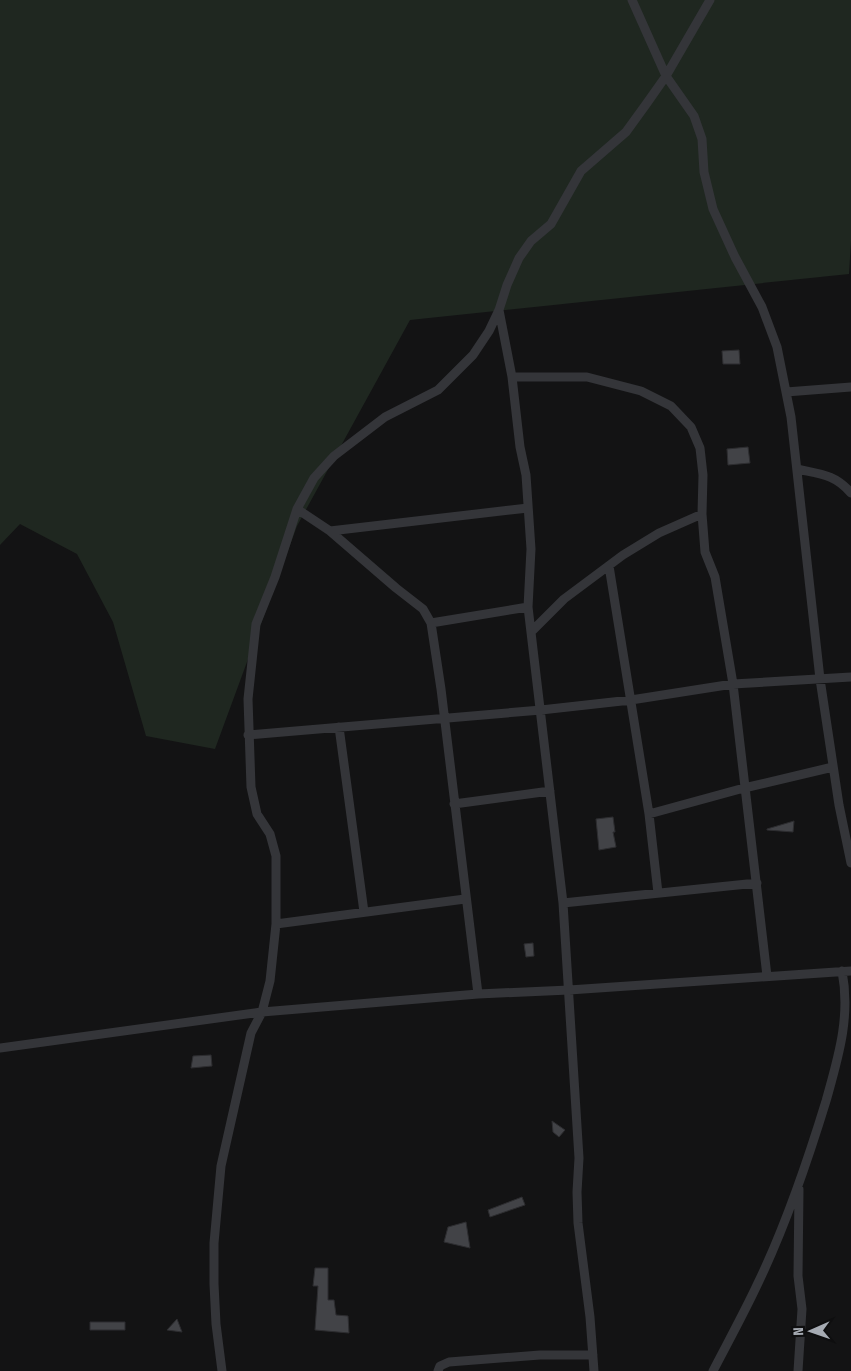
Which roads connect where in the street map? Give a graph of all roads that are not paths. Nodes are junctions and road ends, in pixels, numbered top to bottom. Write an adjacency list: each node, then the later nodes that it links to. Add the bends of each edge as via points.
1 (632, 0): 3 (street)
2 (710, 0): 3 (street)
3 (666, 76): 4 (street, via 626,132 581,171 551,224 531,241 519,258); 7 (street, via 694,116 702,139 704,172 713,208 762,307 777,347)
4 (499, 310): 5 (street); 11 (street, via 473,355 456,373 438,390 385,417 334,456 314,478)
5 (512, 377): 10 (street); 12 (street, via 588,377 641,392 671,406 691,427 700,448)
6 (851, 387): 7 (street)
7 (786, 392): 8 (street)
8 (797, 469): 9 (street, via 837,479); 19 (street)
9 (851, 493)
10 (528, 508): 13 (street); 15 (street, via 531,549)
11 (297, 509): 13 (street); 25 (street, via 256,624 248,699)
12 (702, 514): 14 (street, via 658,533); 20 (street, via 705,552 715,577)
13 (330, 531): 16 (street, via 424,609)
14 (609, 566): 17 (street, via 564,599); 21 (street)
15 (528, 607): 16 (street); 17 (street)
16 (430, 623): 23 (street)
17 (532, 631): 22 (street)
18 (851, 677): 19 (street)
19 (820, 679): 20 (street); 26 (street)
20 (733, 684): 21 (street); 27 (street)
21 (631, 700): 22 (street); 30 (street)
22 (541, 710): 23 (street); 28 (street)
23 (444, 717): 24 (street); 29 (street)
24 (339, 727): 25 (street); 36 (street)
25 (248, 735): 37 (street, via 251,788 257,814 270,834 276,856)
26 (834, 768): 27 (street); 31 (street)
27 (744, 788): 30 (street); 32 (street)
28 (550, 791): 29 (street); 35 (street)
29 (454, 804): 34 (street)
30 (649, 814): 33 (street)
31 (851, 863)
32 (757, 883): 33 (street); 39 (street)
33 (658, 894): 35 (street)
34 (465, 899): 36 (street); 41 (street)
35 (563, 902): 40 (street)
36 (364, 912): 37 (street)
37 (276, 924): 42 (street, via 270,981)
38 (847, 971): 39 (street); 44 (street, via 844,1043)
39 (767, 976): 40 (street)
40 (569, 990): 41 (street); 45 (street, via 579,1158 578,1223)
41 (478, 994): 42 (street)
42 (262, 1012): 43 (street); 46 (street, via 251,1033 221,1166 214,1284 216,1324)
43 (0, 1048)
44 (799, 1180): 49 (street, via 758,1284); 50 (street, via 798,1276 802,1309)
45 (593, 1355): 47 (street, via 540,1355 449,1362 440,1366); 48 (street)
46 (224, 1371)
47 (438, 1371)
48 (594, 1371)
49 (713, 1371)
50 (798, 1371)

